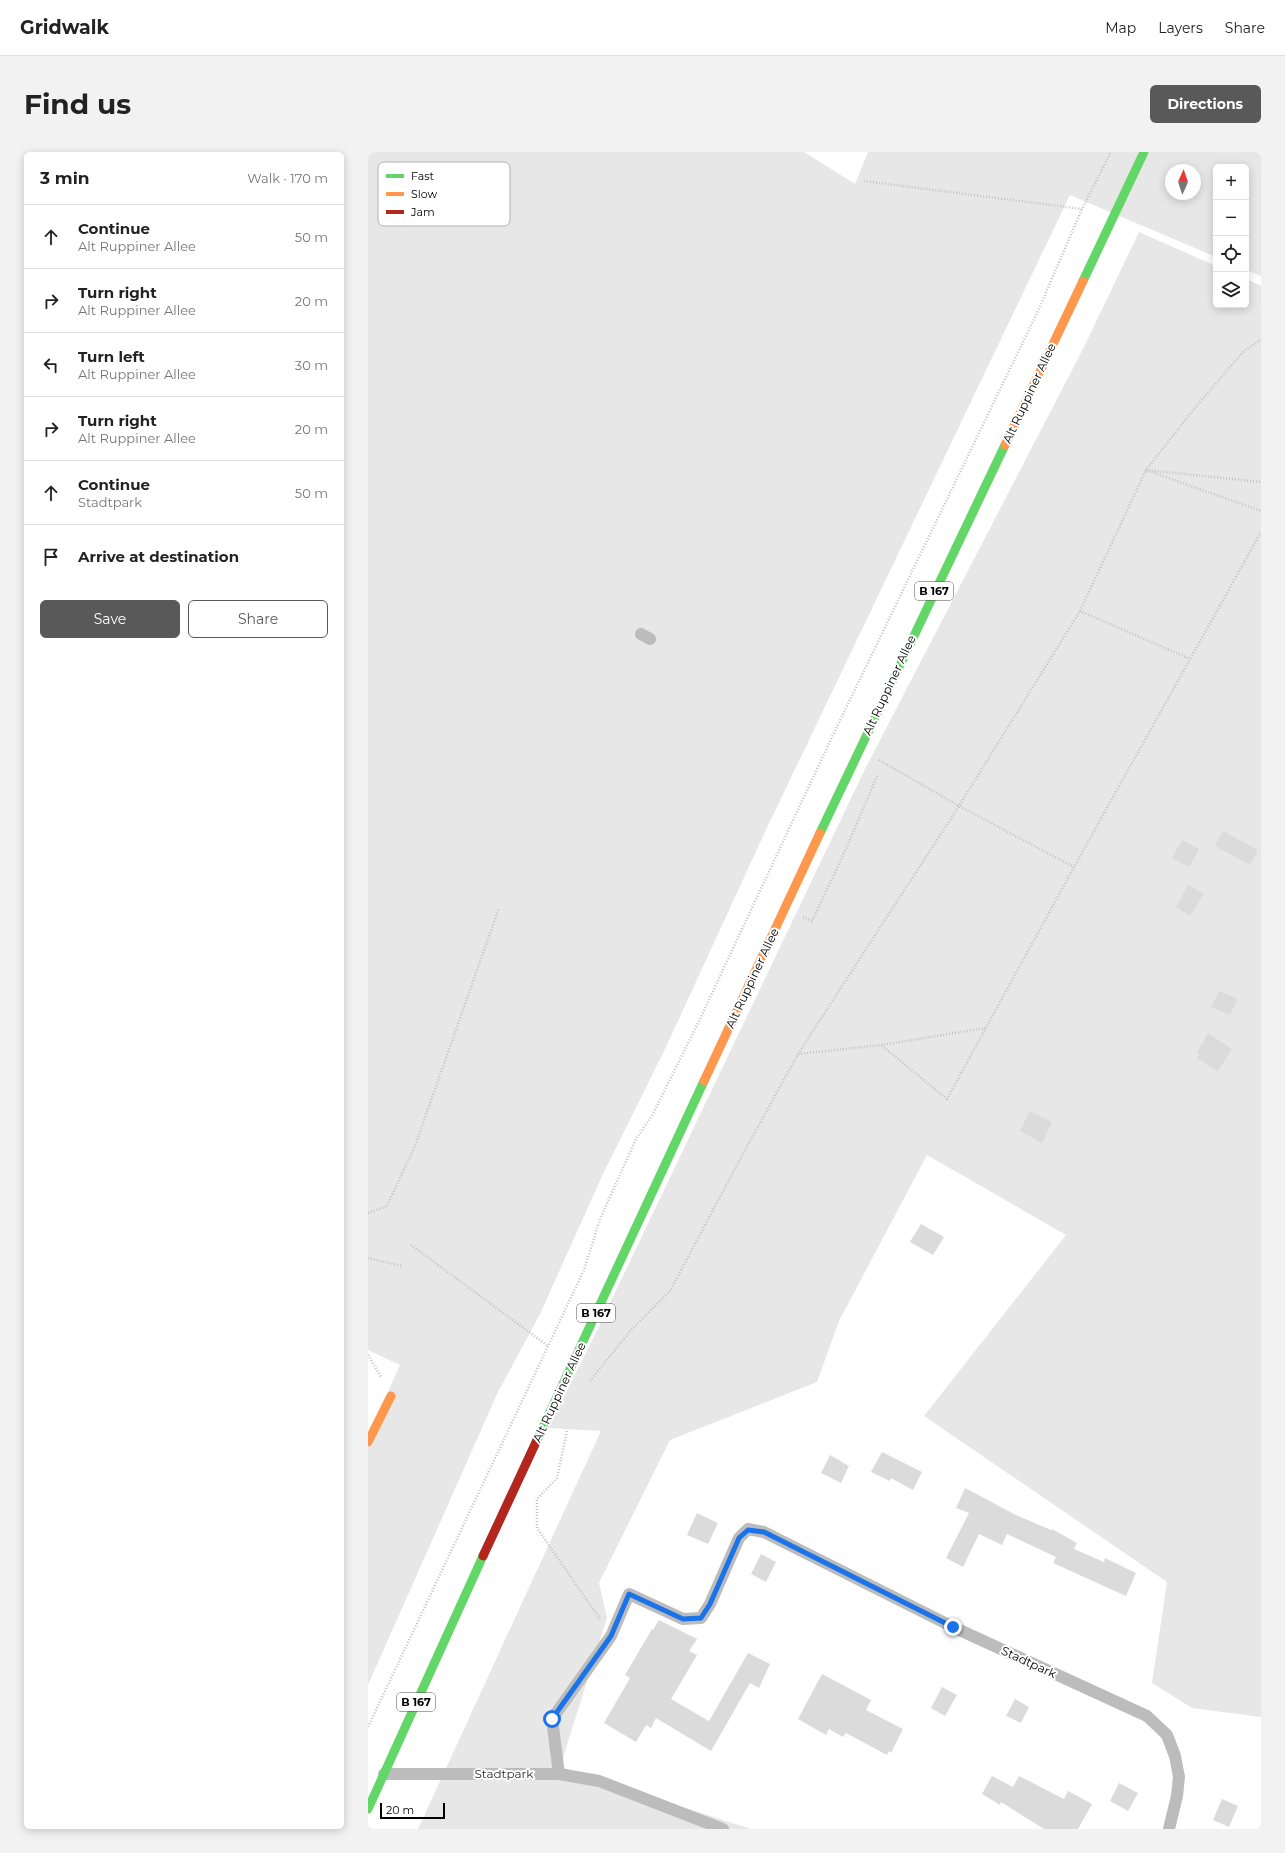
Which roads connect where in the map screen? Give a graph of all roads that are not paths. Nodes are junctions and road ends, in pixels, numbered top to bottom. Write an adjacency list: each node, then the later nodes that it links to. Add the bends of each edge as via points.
1 (1144, 152): 4 (main road, Alt Ruppiner Allee / B 167, via 859,749 464,1596)
2 (391, 1396): 3 (main road)
3 (368, 1442)
4 (384, 1774): 5 (lane); 6 (main road, Alt Ruppiner Allee / B 167)
5 (559, 1774): 7 (lane, via 599,1781); 8 (lane, Stadtpark, via 552,1719 611,1636 629,1594 683,1619 701,1618 710,1604 739,1538 748,1530 764,1532 953,1627 1147,1716 1167,1735 1180,1777)
6 (368, 1809)
7 (723, 1829)
8 (1169, 1829)

